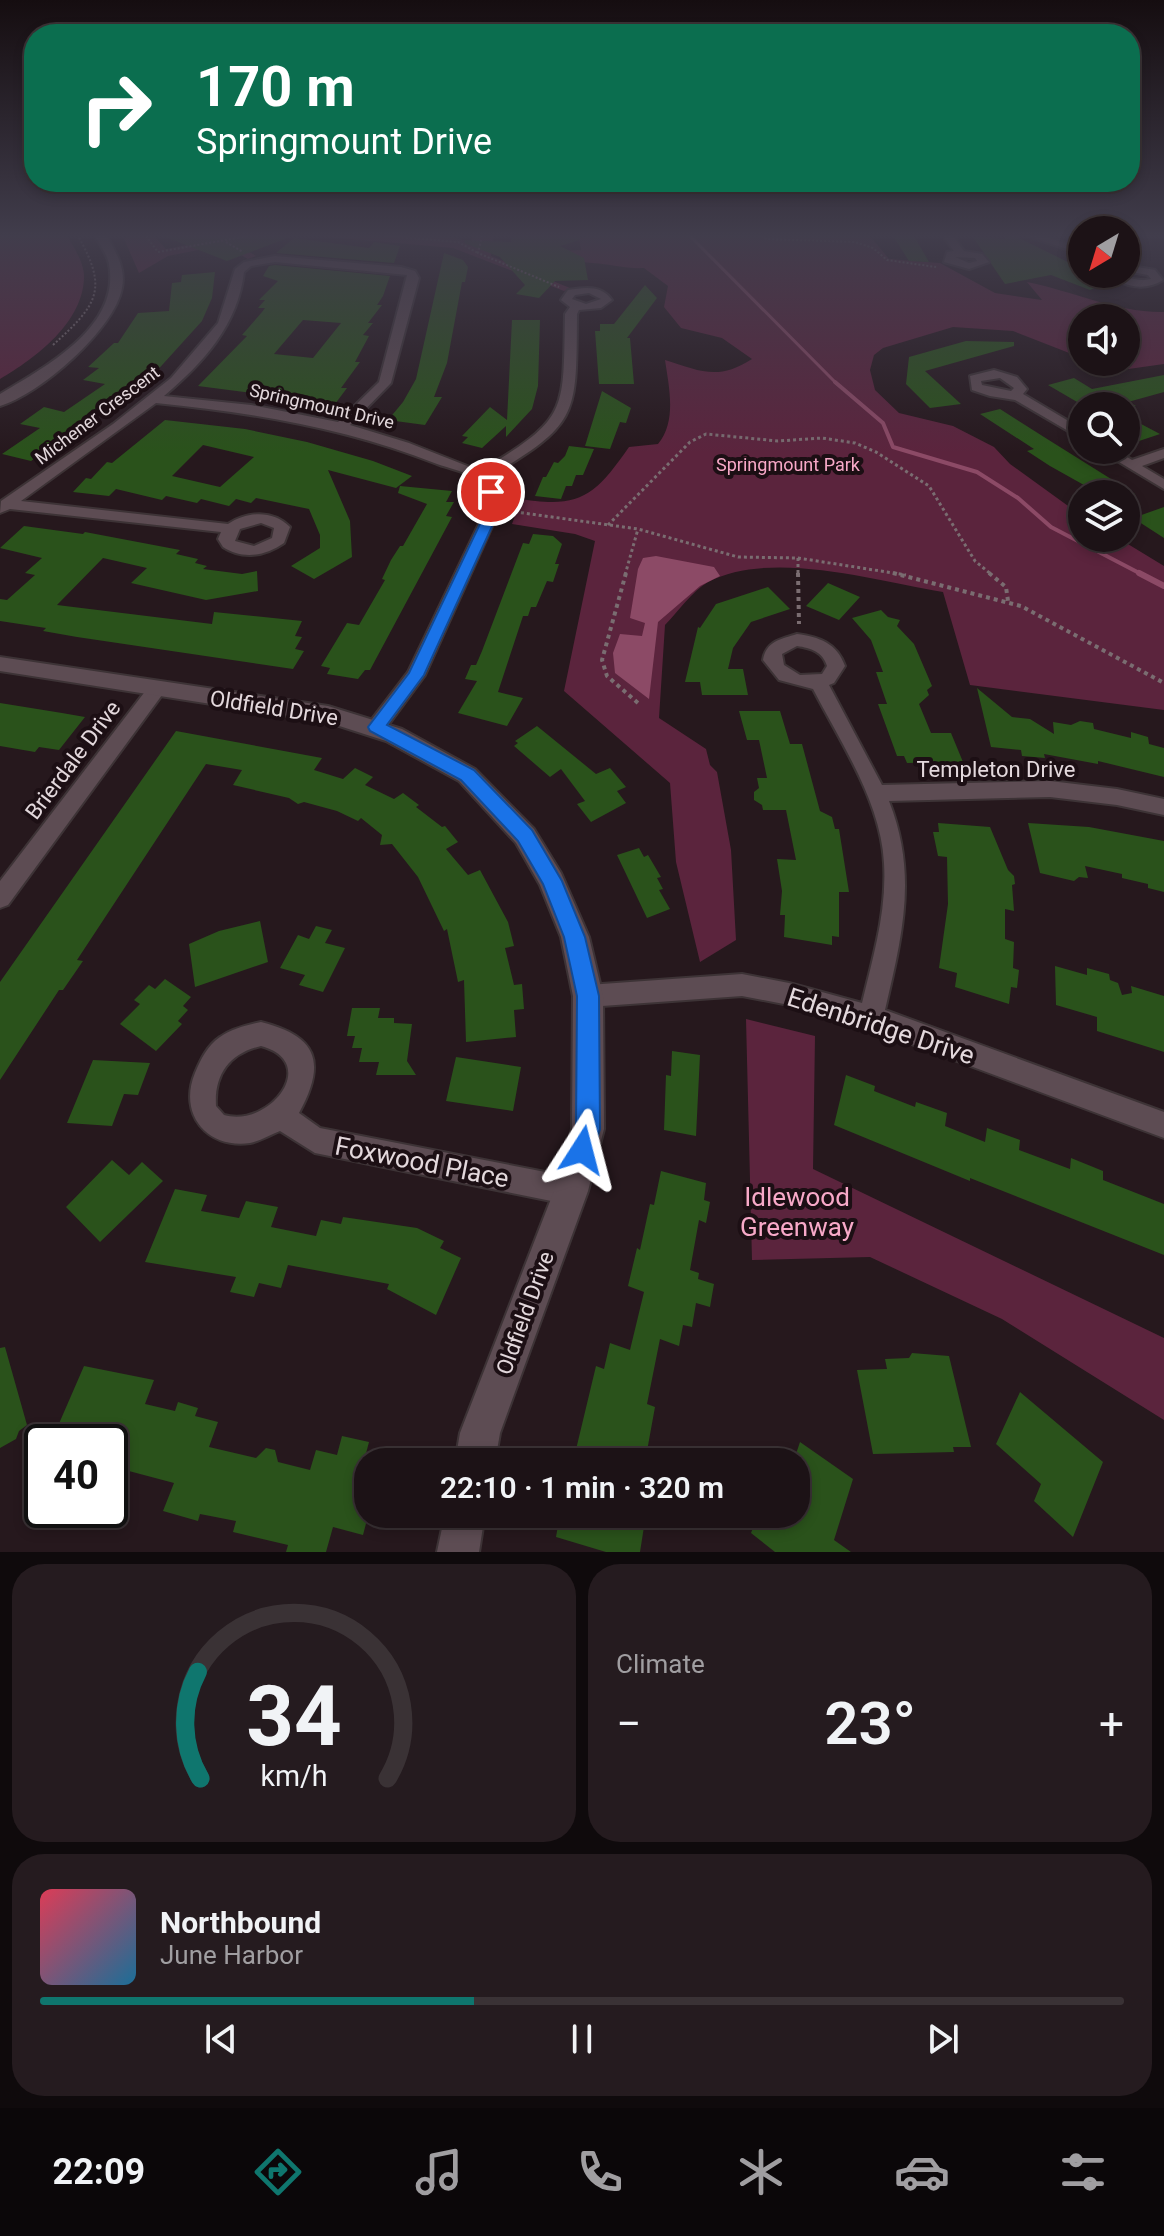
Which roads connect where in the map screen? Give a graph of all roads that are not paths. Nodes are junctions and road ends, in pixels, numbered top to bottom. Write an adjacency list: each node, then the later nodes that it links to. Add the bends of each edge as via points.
1 (110, 308): 7 (street, via 72,353)
2 (230, 308): 6 (street, Michener Crescent, via 221,329)
3 (406, 308): 8 (street, Michener Crescent, via 385,383)
4 (574, 308): 12 (street, via 563,413 545,433)
5 (1014, 395): 9 (street)
6 (153, 399): 8 (street, Springmount Drive, via 251,409); 14 (street, Michener Crescent)
7 (0, 401)
8 (341, 427): 12 (street, Springmount Drive)
9 (1068, 427)
10 (1164, 453): 11 (street)
11 (1130, 465): 13 (street)
12 (481, 476): 19 (street, via 493,509 416,675)
13 (1164, 485)
14 (3, 507): 15 (street)
15 (231, 529)
16 (0, 664): 18 (street, Oldfield Drive)
17 (819, 683): 20 (street)
18 (156, 690): 19 (street, Oldfield Drive, via 328,714); 22 (street, Brierdale Drive)
19 (376, 727): 23 (street, Oldfield Drive, via 467,775 525,836 552,881 575,937)
20 (874, 793): 21 (street, Templeton Drive, via 1050,789); 24 (street, via 892,840 896,884)
21 (1164, 807)
22 (0, 898)
23 (588, 996): 24 (street, Edenbridge Drive, via 742,985); 27 (street, Oldfield Drive, via 588,1129)
24 (871, 1017): 26 (street, Edenbridge Drive)
25 (281, 1116): 27 (street, Foxwood Place, via 315,1140)
26 (1164, 1125)
27 (571, 1191): 28 (street, Oldfield Drive)
28 (477, 1448)
29 (462, 1528): 30 (street)
30 (458, 1552)

